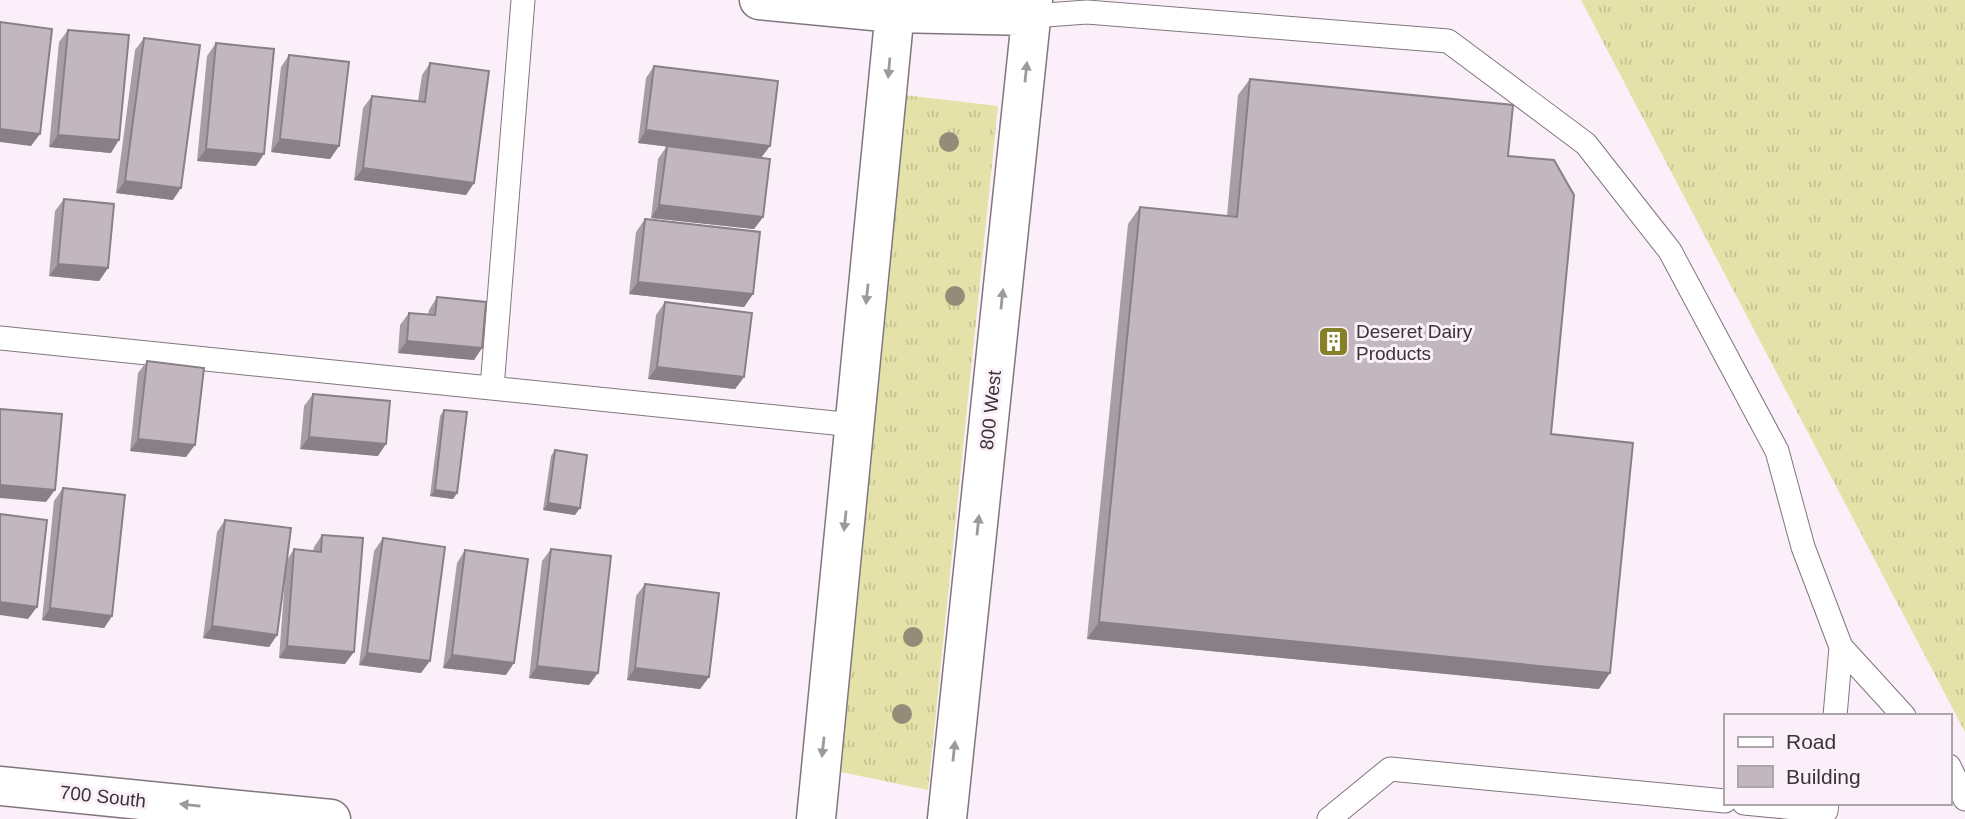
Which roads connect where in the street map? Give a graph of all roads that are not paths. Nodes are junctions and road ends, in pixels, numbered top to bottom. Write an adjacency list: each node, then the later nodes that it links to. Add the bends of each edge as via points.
1 (523, 0): 6 (lane)
2 (759, 0): 3 (street)
3 (895, 7): 4 (street); 7 (street, one-way to 7)
4 (1032, 8): 8 (lane, via 1448,41 1586,144 1670,251 1777,451 1802,547); 19 (street, 800 West, one-way to 4)
5 (0, 338): 6 (lane)
6 (492, 388): 7 (lane)
7 (854, 425): 18 (street, one-way to 18)
8 (1841, 647): 9 (lane); 10 (lane)
9 (1835, 714)
10 (1901, 714)
11 (1951, 770): 13 (lane)
12 (0, 786): 17 (street, 700 South, one-way to 12)
13 (1965, 799)
14 (1724, 802): 20 (lane, via 1390,769)
15 (1764, 805): 16 (lane, via 1826,811)
16 (1827, 805)
17 (331, 819)
18 (816, 819)
19 (947, 819)
20 (1329, 819)

